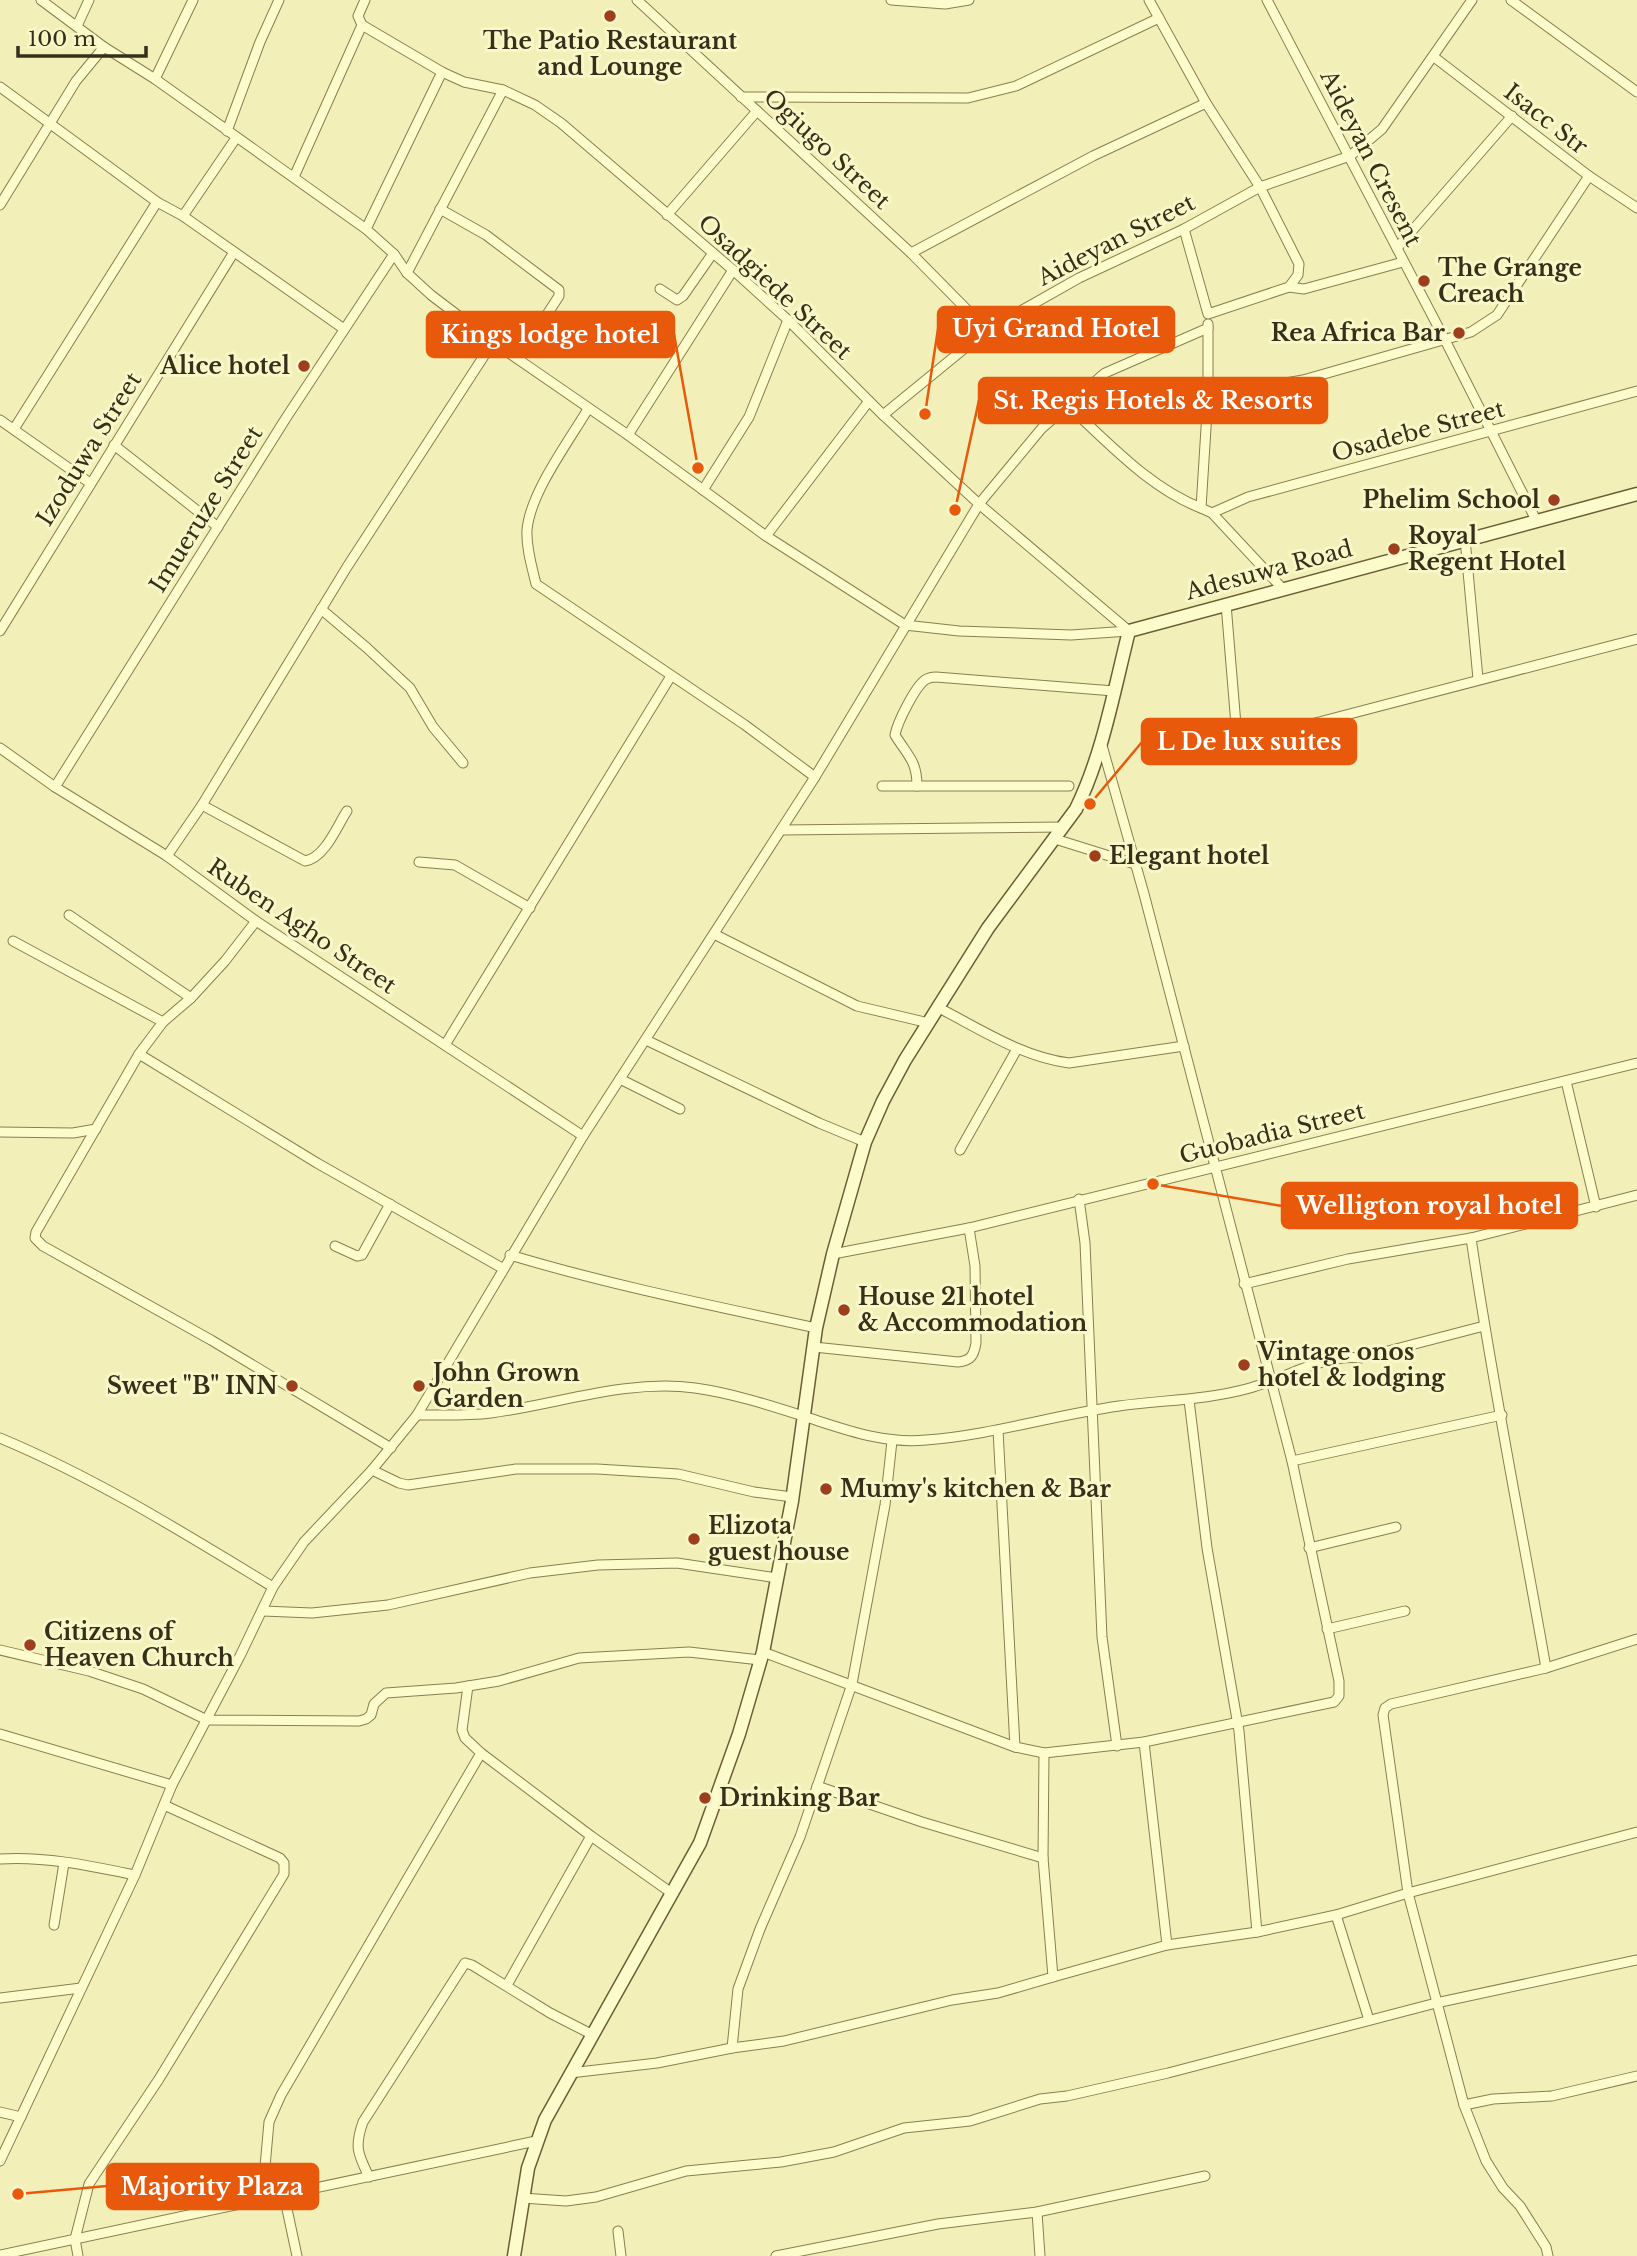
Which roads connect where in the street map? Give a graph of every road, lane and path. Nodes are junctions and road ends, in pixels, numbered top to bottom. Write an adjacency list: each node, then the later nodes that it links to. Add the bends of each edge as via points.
1 (41, 0): 15 (street)
2 (89, 0): 15 (street)
3 (193, 0): 19 (street)
4 (279, 0): 28 (street)
5 (365, 0): 14 (street, via 358,16)
6 (638, 0): 23 (street, Ogiugo Street)
7 (891, 0): 8 (street, via 945,4)
8 (969, 0)
9 (1149, 0): 13 (street)
10 (1268, 0): 30 (street, Aideyan Cresent)
11 (1472, 0): 17 (street)
12 (1511, 0): 22 (street)
13 (1159, 18): 23 (street, via 1016,86 968,98); 24 (street)
14 (362, 24): 18 (street, Osadgiede Street); 31 (street)
15 (77, 26): 16 (street)
16 (104, 47): 19 (street); 27 (street)
17 (1434, 57): 26 (street, Isacc Str); 30 (street, via 1382,129)
18 (442, 72): 21 (street, Osadgiede Street); 40 (street)
19 (155, 79): 28 (street)
20 (0, 87): 27 (street)
21 (503, 90): 37 (street); 38 (street, Osadgiede Street, via 561,123)
22 (1637, 92)
23 (741, 97): 25 (street, Ogiugo Street)
24 (1206, 103): 33 (street); 45 (street, via 1093,156)
25 (757, 111): 38 (street); 45 (street, Ogiugo Street)
26 (1512, 116): 32 (street, Isacc Str); 42 (street)
27 (50, 123): 34 (street); 35 (street)
28 (227, 131): 29 (street)
29 (236, 138): 31 (street); 39 (street)
30 (1350, 156): 33 (street, Aideyan Street); 42 (street, Aideyan Cresent)
31 (294, 177): 40 (street)
32 (1589, 177): 36 (street, Isacc Str); 57 (street, via 1497,315 1471,332)
33 (1259, 187): 41 (street, Aideyan Street); 50 (street, via 1299,264)
34 (157, 202): 39 (street); 67 (street)
35 (0, 205)
36 (1637, 208)
37 (440, 209): 49 (street); 59 (street, via 486,235 559,290)
38 (667, 215): 44 (street, Osadgiede Street)
39 (183, 216): 43 (street)
40 (366, 229): 46 (street)
41 (1184, 229): 52 (street); 56 (street, Aideyan Street, via 1079,278)
42 (1397, 248): 47 (street, Aideyan Cresent)
43 (233, 252): 55 (street); 70 (street, Izoduwa Street)
44 (713, 253): 48 (street, Osadgiede Street); 51 (street, via 683,296 677,300)
45 (911, 253): 56 (street, Ogiugo Street)
46 (394, 254): 49 (street); 55 (street, Imueruze Street)
47 (1402, 262): 50 (street, via 1304,289); 57 (street, Aideyan Cresent)
48 (733, 270): 53 (street, Osadgiede Street); 69 (street)
49 (407, 273): 58 (street)
50 (1289, 287): 52 (street)
51 (660, 289)
52 (1208, 314): 54 (street)
53 (788, 320): 62 (street, Osadgiede Street); 72 (street, via 748,417)
54 (1209, 328): 61 (street); 63 (street, via 1105,373)
55 (344, 329): 78 (street, Imueruze Street)
56 (986, 330): 65 (street, Aideyan Street)
57 (1445, 340): 61 (street, via 1303,380); 68 (street, Aideyan Cresent)
58 (493, 342): 59 (street); 83 (street)
59 (517, 359): 64 (street)
60 (1637, 391): 68 (street, Osadebe Street)
61 (1209, 396): 75 (street)
62 (869, 401): 65 (street, Osadgiede Street); 79 (street)
63 (1067, 405): 74 (street); 75 (street, via 1156,484)
64 (588, 409): 69 (street); 88 (street, via 532,506 527,531 536,584)
65 (883, 415): 74 (street, Osadgiede Street)
66 (0, 420): 67 (street)
67 (14, 429): 71 (street)
68 (1490, 431): 76 (street, Osadebe Street, via 1248,496); 77 (street, Aideyan Cresent)
69 (628, 435): 72 (street)
70 (114, 444): 71 (street, Izoduwa Street); 78 (street)
71 (90, 483): 85 (street, Izoduwa Street)
72 (703, 490): 79 (street)
73 (1637, 494): 77 (street, Adesuwa Road)
74 (979, 504): 84 (street); 86 (street, Osadgiede Street)
75 (1201, 508): 76 (street)
76 (1212, 513): 81 (street)
77 (1536, 520): 80 (street, Adesuwa Road)
78 (218, 527): 98 (street, Imueruze Street)
79 (766, 536): 84 (street)
80 (1465, 539): 81 (street, Adesuwa Road); 89 (street)
81 (1282, 588): 82 (street, Adesuwa Road)
82 (1226, 604): 86 (street, Adesuwa Road); 89 (street, via 1236,725 1247,738)
83 (321, 609): 93 (street, via 410,688 433,727); 99 (street)
84 (905, 625): 86 (street, Adesuwa Road, via 1071,635); 94 (street)
85 (0, 631)
86 (1129, 631): 90 (street)
87 (1637, 639): 89 (street)
88 (671, 676): 94 (street); 107 (street)
89 (1478, 679)
90 (1114, 691): 91 (street); 96 (street, via 927,679 919,685 895,735 914,761)
91 (1101, 741): 101 (street, via 1084,792); 106 (street)
92 (0, 748): 98 (street, Ruben Agho Street)
93 (463, 763)
94 (815, 777): 102 (street)
95 (882, 786): 96 (street)
96 (918, 786): 97 (street)
97 (1069, 786)
98 (55, 787): 104 (street, Ruben Agho Street)
99 (202, 806): 100 (street, via 305,861 320,854); 104 (street)
100 (347, 811)
101 (1063, 827): 102 (street); 103 (street)
102 (781, 830): 110 (street)
103 (1055, 839): 106 (street); 113 (street, via 988,928)
104 (167, 856): 109 (street, Ruben Agho Street)
105 (419, 862): 107 (street, via 455,865)
106 (1135, 864): 118 (street)
107 (530, 908): 117 (street)
108 (69, 915): 112 (street)
109 (256, 921): 112 (street); 117 (street, Ruben Agho Street)
110 (714, 934): 115 (street, via 857,1006); 116 (street)
111 (13, 942): 114 (street)
112 (191, 998): 114 (street)
113 (939, 1007): 115 (street); 119 (street)
114 (163, 1023): 120 (street)
115 (929, 1023): 128 (street, via 883,1101)
116 (646, 1040): 122 (street); 128 (street)
117 (445, 1045): 127 (street, Ruben Agho Street)
118 (1184, 1046): 119 (street, via 1069,1063); 130 (street)
119 (1017, 1049): 129 (street)
120 (139, 1054): 125 (street); 133 (street)
121 (1637, 1063): 123 (street, Guobadia Street)
122 (620, 1079): 124 (street); 127 (street)
123 (1566, 1081): 130 (street, Guobadia Street); 134 (street)
124 (680, 1109)
125 (96, 1129): 126 (street); 154 (street, via 36,1232 38,1242)
126 (0, 1132)
127 (583, 1136): 139 (street)
128 (865, 1142): 138 (street)
129 (960, 1150)
130 (1214, 1167): 132 (street, Guobadia Street); 141 (street)
131 (1637, 1195): 134 (street)
132 (1079, 1199): 135 (street, Guobadia Street); 147 (street)
133 (390, 1204): 137 (street, via 362,1255); 140 (street)
134 (1596, 1207): 136 (street)
135 (969, 1228): 138 (street, Guobadia Street); 144 (street, via 975,1266 971,1358 958,1362)
136 (1471, 1238): 141 (street, via 1348,1259); 142 (street)
137 (335, 1246)
138 (833, 1254): 143 (street)
139 (510, 1255): 140 (street); 143 (street)
140 (502, 1268): 148 (street)
141 (1244, 1284): 145 (street)
142 (1484, 1326): 145 (street); 149 (street)
143 (816, 1328): 144 (street)
144 (814, 1347): 150 (street)
145 (1271, 1379): 146 (street); 155 (street)
146 (1189, 1400): 147 (street); 172 (street)
147 (1093, 1410): 151 (street); 175 (street, via 1102,1637)
148 (417, 1415): 150 (street, via 490,1413 578,1395 665,1387 695,1388); 154 (street)
149 (1502, 1415): 155 (street); 168 (street)
150 (803, 1416): 153 (street); 157 (street)
151 (998, 1430): 153 (street); 176 (street)
152 (0, 1438): 161 (street, via 132,1502)
153 (892, 1441): 169 (street)
154 (391, 1448): 156 (street)
155 (1292, 1461): 159 (street)
156 (372, 1470): 157 (street, via 408,1485 516,1469 665,1473); 161 (street, via 304,1542)
157 (792, 1497): 160 (street)
158 (1396, 1527): 159 (street)
159 (1309, 1548): 164 (street)
160 (777, 1578): 162 (street, via 677,1563 598,1566 530,1573 388,1605 313,1613); 167 (street)
161 (273, 1587): 162 (street)
162 (263, 1611): 171 (street)
163 (1405, 1611): 164 (street)
164 (1327, 1629): 172 (street, via 1339,1681 1334,1702)
165 (1637, 1639): 168 (street)
166 (0, 1650): 171 (street, via 132,1685)
167 (762, 1656): 169 (street); 170 (street, via 689,1652 579,1658); 189 (street, via 713,1812)
168 (1545, 1668): 188 (street, via 1385,1708)
169 (852, 1684): 176 (street); 180 (street)
170 (468, 1686): 171 (street, via 386,1693 374,1704 371,1715 359,1721); 177 (street, via 462,1730)
171 (207, 1720): 179 (street)
172 (1237, 1723): 174 (street); 192 (street)
173 (0, 1734): 179 (street)
174 (1144, 1742): 175 (street); 193 (street)
175 (1116, 1746): 178 (street)
176 (1015, 1747): 178 (street)
177 (481, 1753): 183 (street); 214 (street, via 281,2095 269,2122)
178 (1044, 1753): 184 (street)
179 (172, 1785): 181 (street)
180 (817, 1786): 184 (street); 202 (street, via 738,1989)
181 (164, 1805): 187 (street); 217 (street, via 280,1858 284,1874 89,2185)
182 (1637, 1832): 188 (street)
183 (591, 1836): 189 (street); 196 (street)
184 (1043, 1858): 195 (street)
185 (0, 1859): 186 (street)
186 (64, 1863): 187 (street); 191 (street)
187 (135, 1875): 197 (street)
188 (1408, 1893): 190 (street); 199 (street)
189 (673, 1894): 201 (street)
190 (1336, 1915): 192 (street); 200 (street)
191 (54, 1925)
192 (1257, 1932): 193 (street)
193 (1167, 1945): 195 (street)
194 (1637, 1960): 199 (street)
195 (1053, 1977): 202 (street, via 784,2041)
196 (507, 1986): 201 (street); 211 (street, via 472,1965 465,1963 459,1969 363,2122 358,2153)
197 (81, 1988): 198 (street); 207 (street)
198 (0, 1998)
199 (1436, 2003): 200 (street); 205 (street)
200 (1369, 2020): 213 (street, via 1168,2073 1040,2099 970,2121 904,2128 834,2152 686,2171 597,2197 566,2201)
201 (593, 2035): 203 (street)
202 (732, 2048): 203 (street)
203 (570, 2073): 208 (street)
204 (1637, 2076): 205 (street, via 1552,2096)
205 (1464, 2105): 225 (street, via 1486,2161 1520,2206)
206 (0, 2112): 207 (street)
207 (21, 2116): 209 (street)
208 (536, 2141): 211 (street); 213 (street)
209 (0, 2161)
210 (1205, 2176): 215 (street)
211 (369, 2177): 212 (street)
212 (284, 2195): 214 (street); 220 (street)
213 (522, 2198): 221 (street)
214 (262, 2200): 217 (street)
215 (1037, 2212): 223 (street, via 938,2224); 224 (street)
216 (618, 2231): 222 (street)
217 (75, 2239): 218 (street); 219 (street)
218 (0, 2255)
219 (78, 2256)
220 (297, 2256)
221 (514, 2256)
222 (621, 2256)
223 (776, 2256)
224 (1040, 2256)
225 (1548, 2256)

